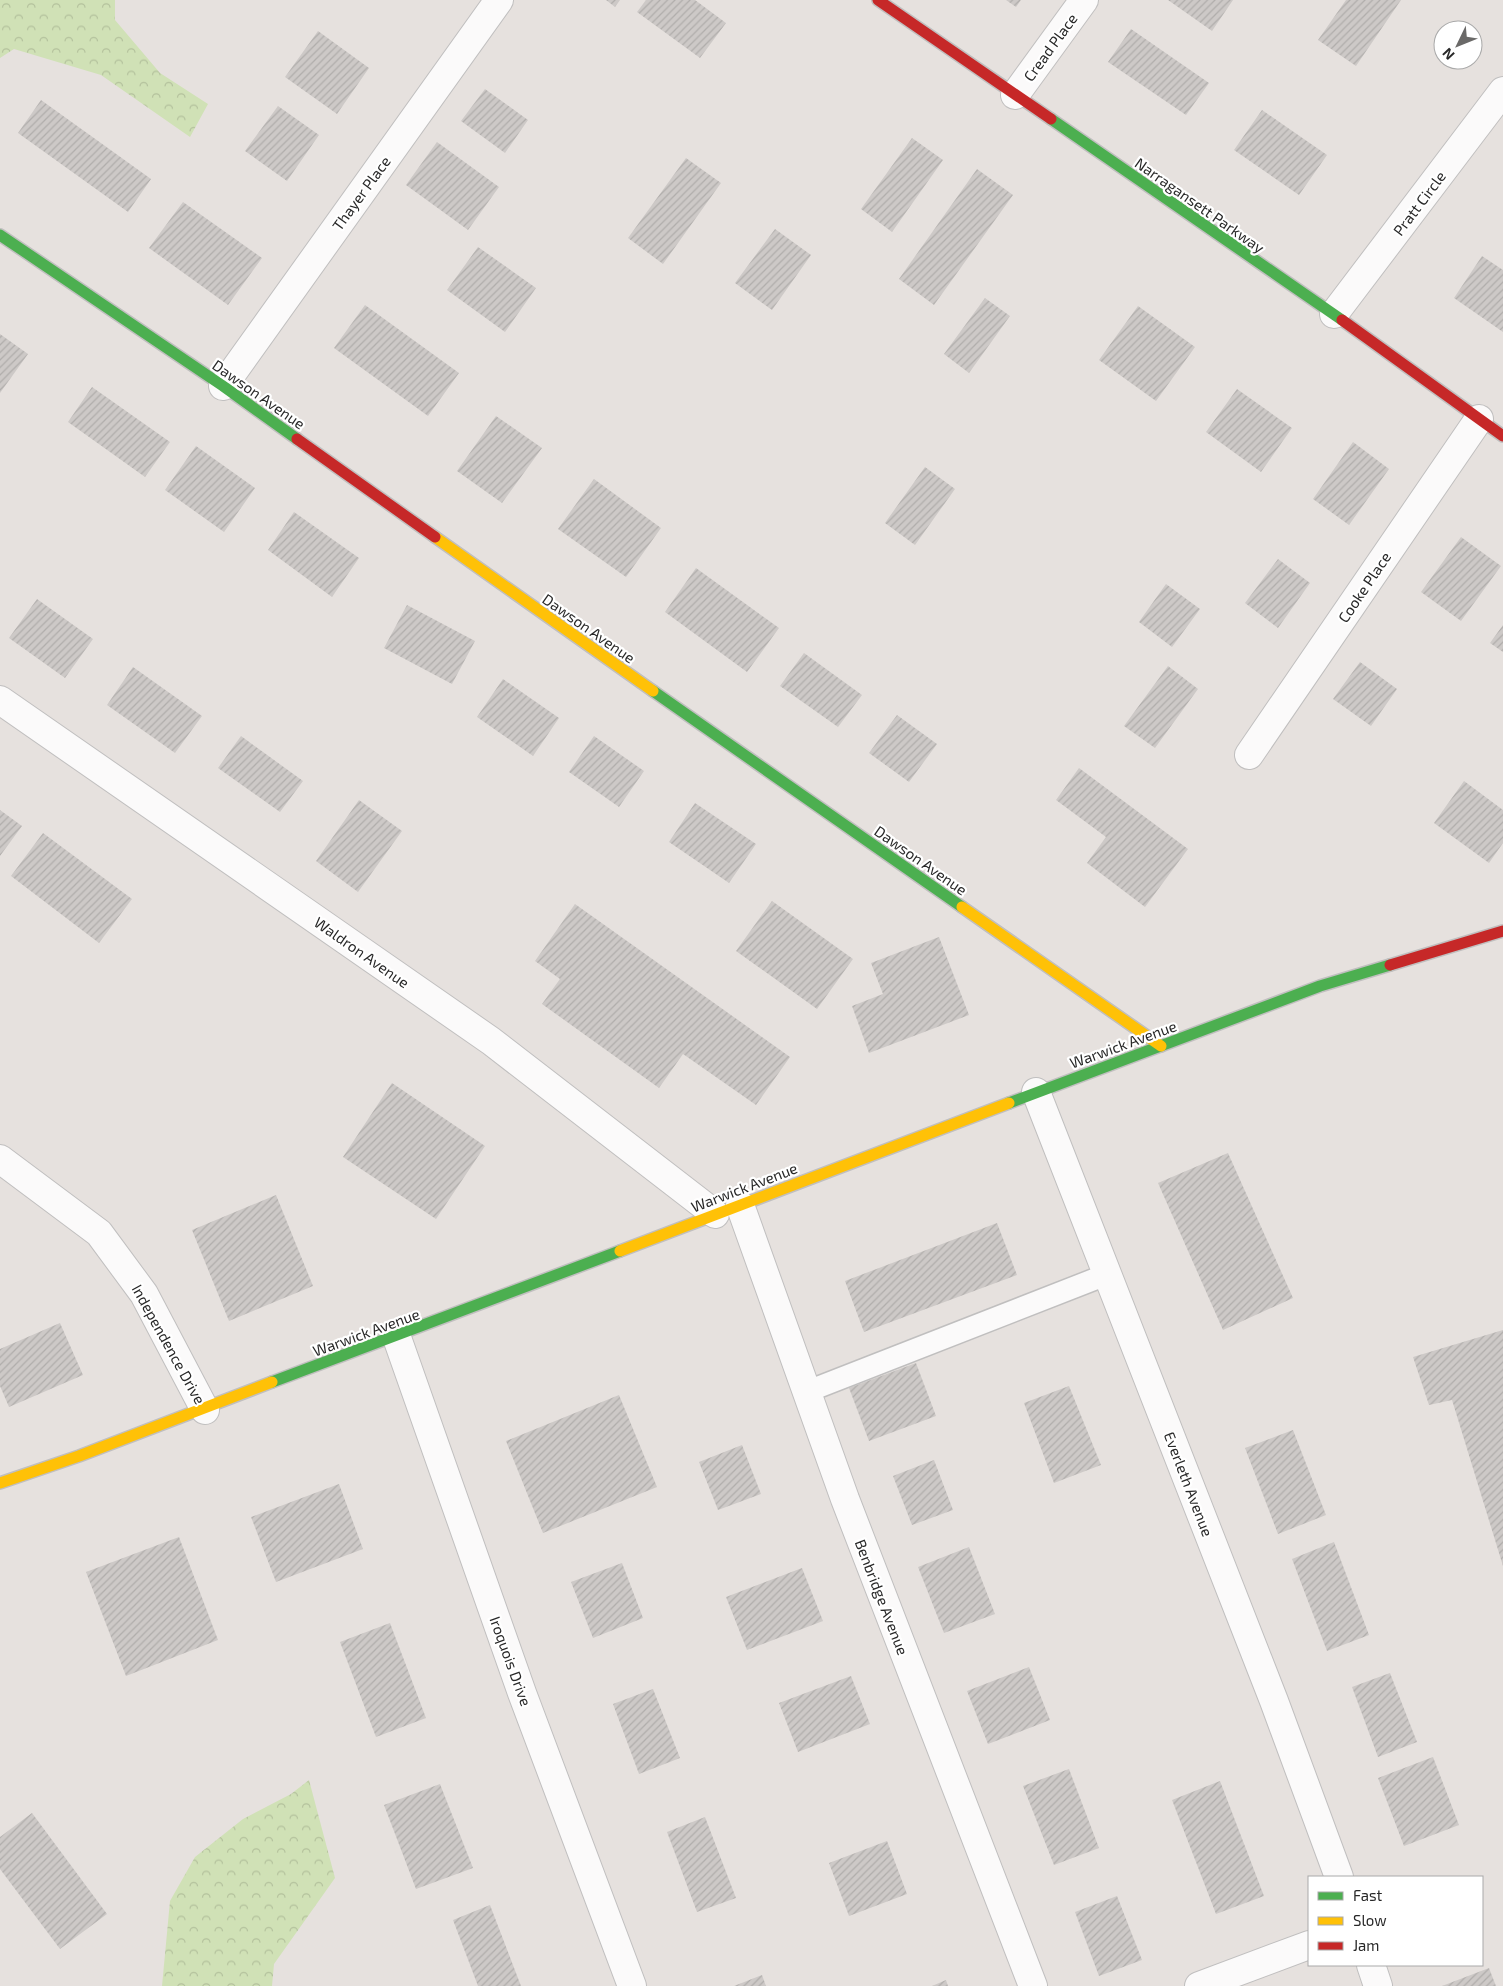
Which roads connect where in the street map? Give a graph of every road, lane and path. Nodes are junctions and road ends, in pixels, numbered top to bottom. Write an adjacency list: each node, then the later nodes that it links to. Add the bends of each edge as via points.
1 (499, 0): 8 (street, Thayer Place)
2 (878, 0): 5 (street, Narragansett Parkway)
3 (1084, 0): 5 (street, Cread Place)
4 (1503, 91): 7 (street, Pratt Circle)
5 (1015, 95): 7 (street, Narragansett Parkway)
6 (0, 235): 8 (street, Dawson Avenue)
7 (1334, 314): 9 (street, Narragansett Parkway)
8 (223, 386): 14 (street, Dawson Avenue, via 494,580)
9 (1480, 419): 10 (street, Narragansett Parkway); 12 (street, Cooke Place)
10 (1503, 436)
11 (0, 700): 17 (street, Waldron Avenue)
12 (1249, 754)
13 (1503, 931): 14 (street, Warwick Avenue, via 1320,986)
14 (1161, 1046): 15 (street, Warwick Avenue)
15 (1036, 1092): 17 (street, Warwick Avenue); 18 (street, Everleth Avenue)
16 (0, 1159): 21 (street, Independence Drive, via 99,1233 144,1294)
17 (728, 1209): 19 (street, Warwick Avenue); 20 (street, Benbridge Avenue)
18 (1108, 1274): 20 (lane); 23 (street, Everleth Avenue, via 1274,1700)
19 (396, 1335): 21 (street, Warwick Avenue); 26 (street, Iroquois Drive, via 519,1683)
20 (806, 1392): 27 (street, Benbridge Avenue)
21 (205, 1410): 22 (street, Warwick Avenue)
22 (0, 1483)
23 (1339, 1876)
24 (1308, 1944): 28 (street)
25 (1371, 1966): 29 (street)
26 (632, 1986)
27 (1033, 1986)
28 (1199, 1986)
29 (1378, 1986)

